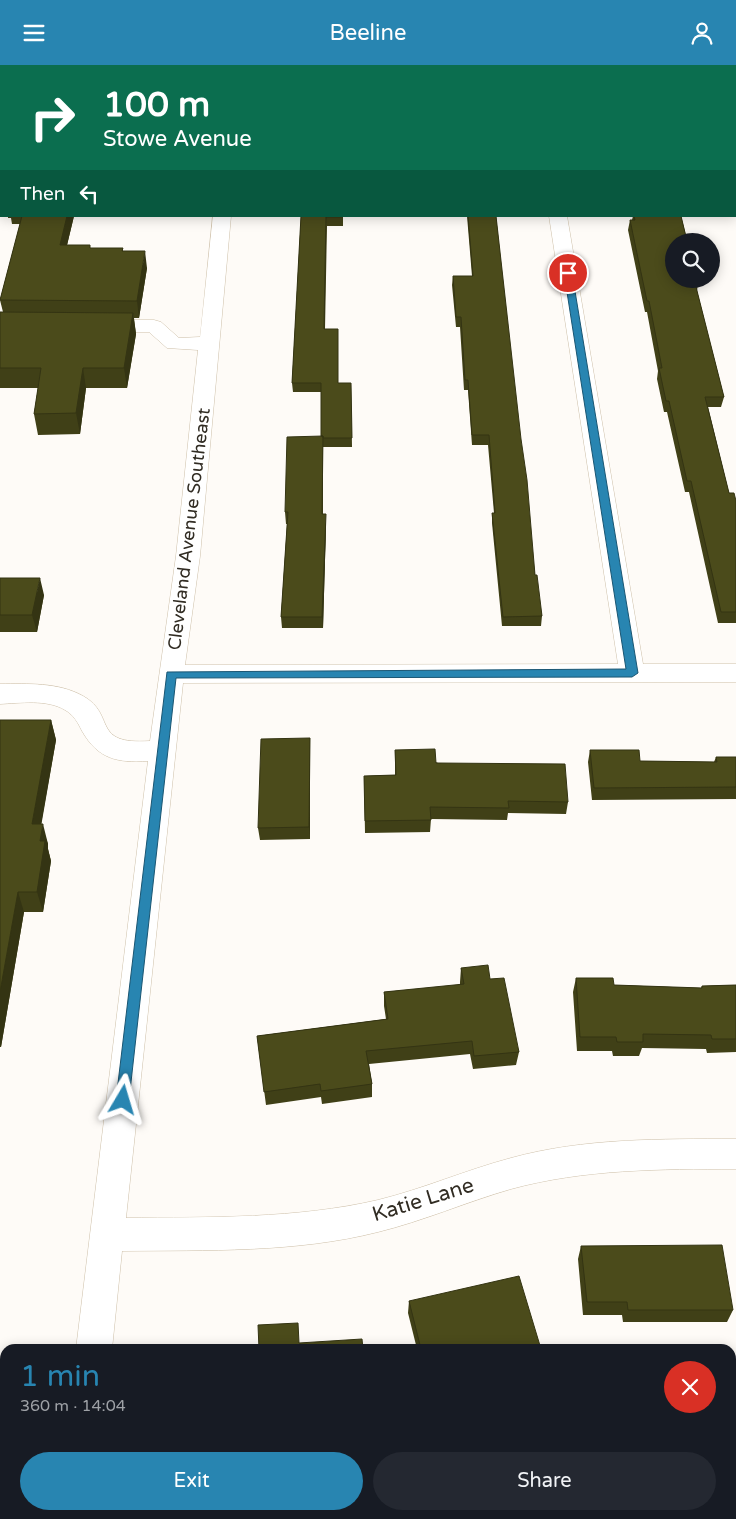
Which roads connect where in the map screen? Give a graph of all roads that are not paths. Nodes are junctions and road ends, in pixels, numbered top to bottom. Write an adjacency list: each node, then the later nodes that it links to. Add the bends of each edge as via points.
1 (222, 217): 4 (street, Cleveland Avenue Southeast)
2 (558, 217): 5 (street)
3 (77, 326): 4 (street, via 154,326 174,344)
4 (210, 343): 7 (street, Cleveland Avenue Southeast, via 188,556)
5 (632, 673): 6 (street); 7 (street)
6 (736, 673)
7 (171, 674): 9 (street, Cleveland Avenue Southeast)
8 (0, 694): 9 (street, via 53,696 72,701 85,709 100,737 109,746 123,751)
9 (162, 751): 11 (street, Cleveland Avenue Southeast)
10 (736, 1154): 11 (street, Katie Lane, via 656,1154 578,1159 512,1173 378,1216 305,1229)
11 (107, 1235): 12 (street, Cleveland Avenue Southeast)
12 (95, 1344)

